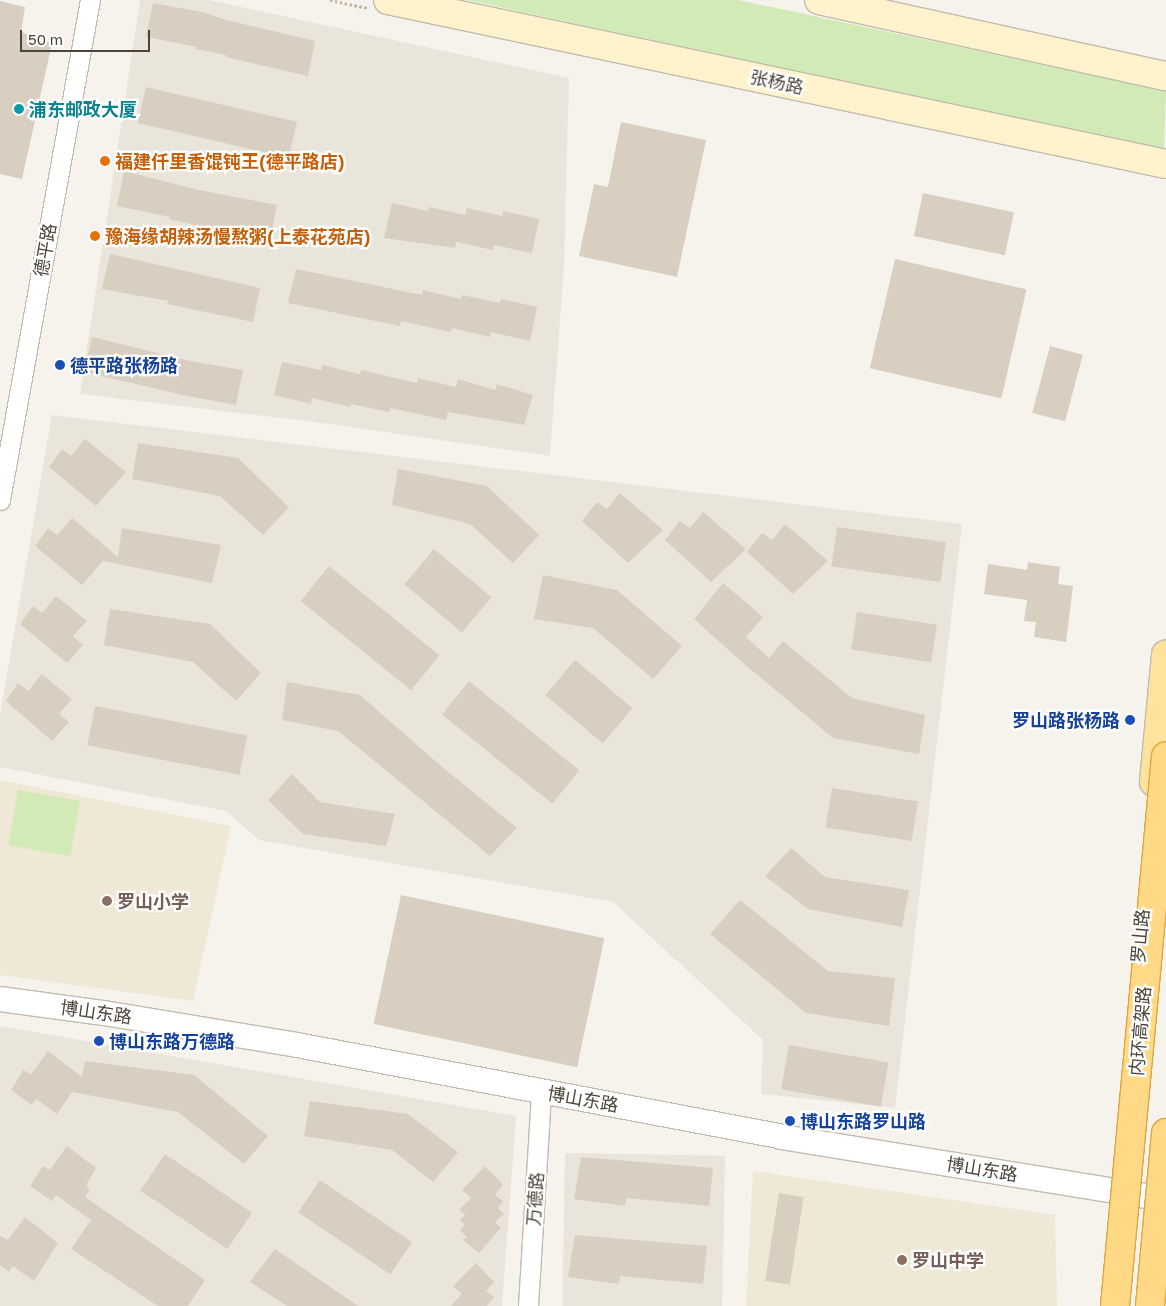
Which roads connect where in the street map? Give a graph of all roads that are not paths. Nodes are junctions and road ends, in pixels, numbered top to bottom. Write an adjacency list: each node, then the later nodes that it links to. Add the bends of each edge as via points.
1 (90, 0): 6 (street, 德平路)
2 (388, 0): 5 (main road, 张杨路)
3 (819, 0): 4 (main road)
4 (1166, 76)
5 (1166, 164)
6 (0, 500)
7 (1166, 655): 12 (main road, 罗山路)
8 (1166, 756): 17 (highway, 内环高架路, bridge)
9 (0, 999): 10 (street, 博山东路, via 297,1044)
10 (541, 1092): 12 (street, 博山东路, via 782,1137); 15 (street, 万德路)
11 (1166, 1133): 18 (highway, bridge)
12 (1116, 1190): 13 (street, 博山东路); 16 (main road, 罗山路)
13 (1166, 1199)
14 (1166, 1242): 19 (main road)
15 (528, 1306)
16 (1106, 1306)
17 (1115, 1306)
18 (1150, 1306)
19 (1160, 1306)

